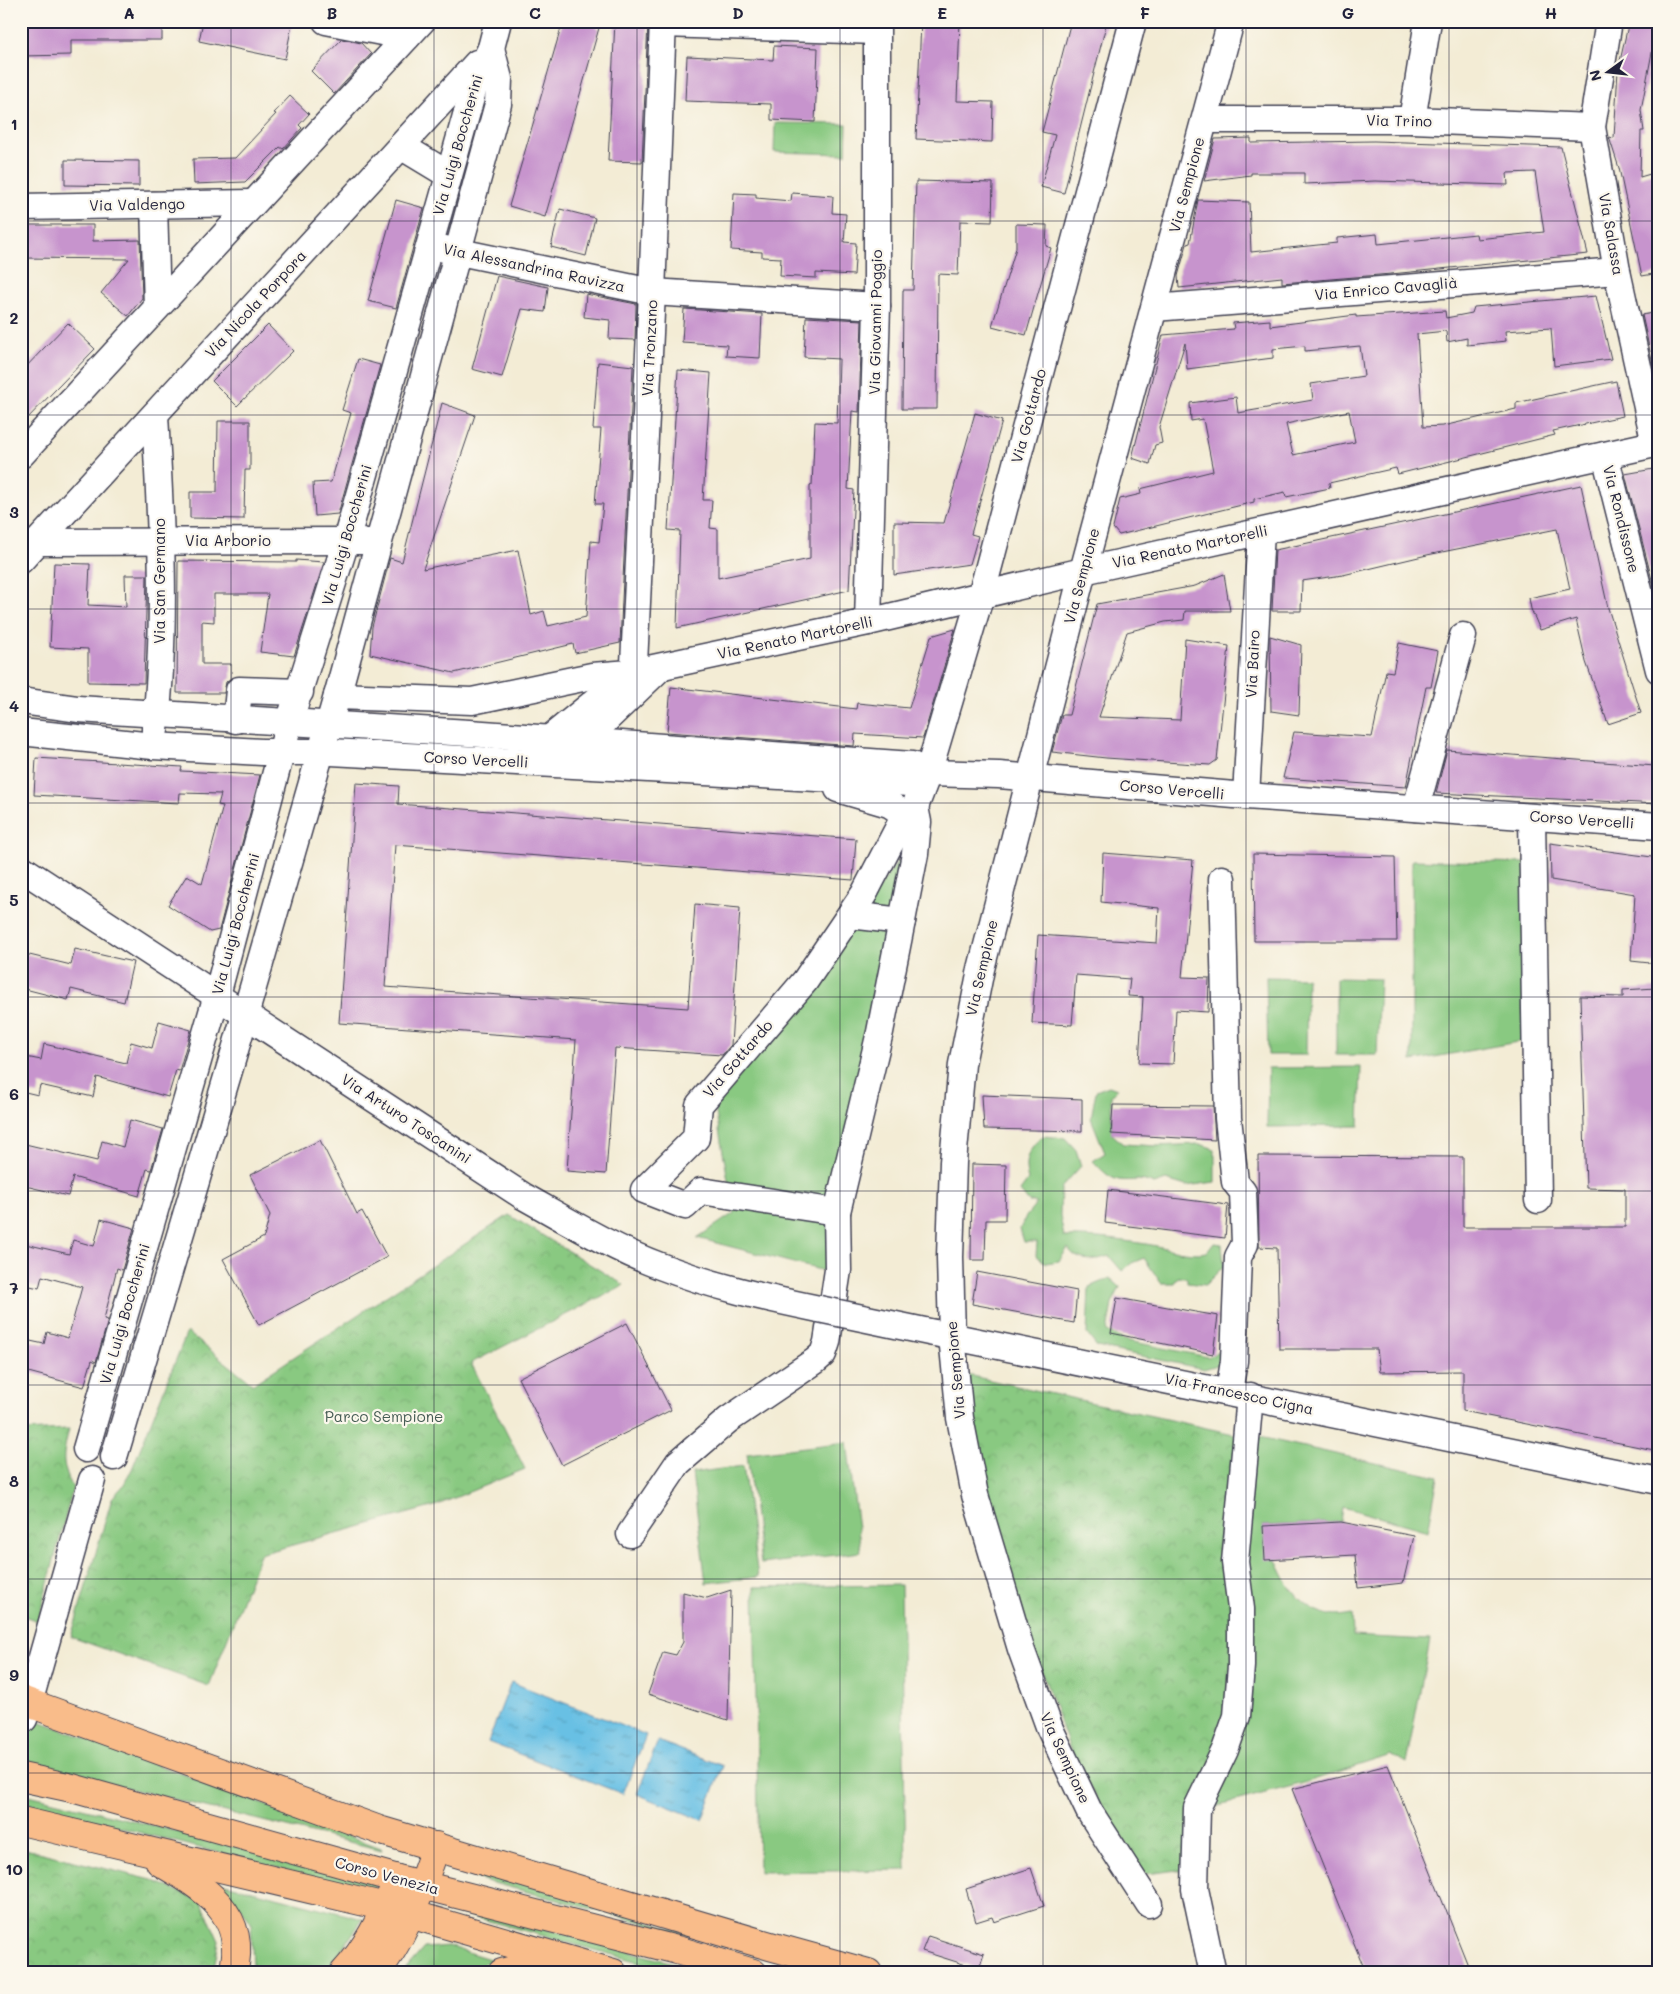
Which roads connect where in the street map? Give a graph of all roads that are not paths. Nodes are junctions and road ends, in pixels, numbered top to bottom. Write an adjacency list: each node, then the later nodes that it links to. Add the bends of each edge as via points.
1 (326, 21): 10 (street)
2 (498, 21): 11 (street, Via Nicola Porpora)
3 (515, 21): 11 (street, Via Nicola Porpora)
4 (1133, 21): 37 (street, Via Gottardo)
5 (1231, 21): 12 (street, Via Sempione)
6 (1428, 21): 13 (street)
7 (1609, 21): 14 (street, Via Salassa)
8 (663, 23): 9 (street); 23 (street, Via Tronzano)
9 (876, 26): 24 (street, Via Giovanni Poggio)
10 (414, 29): 17 (street)
11 (491, 48): 15 (street, Via Nicola Porpora); 16 (street, Via Luigi Boccherini, via 476,80); 21 (street, Via Luigi Boccherini, via 499,79 499,99)
12 (1204, 120): 13 (street, Via Trino); 26 (street, Via Sempione)
13 (1412, 120): 14 (street, Via Trino)
14 (1592, 127): 22 (street, Via Salassa)
15 (401, 146): 16 (street); 27 (street, Via Nicola Porpora)
16 (449, 174): 20 (street, Via Luigi Boccherini)
17 (252, 203): 18 (street, Via Valdengo); 25 (street)
18 (154, 205): 19 (street, Via Valdengo); 25 (street)
19 (21, 207)
20 (430, 246): 21 (street, Via Alessandrina Ravizza); 32 (street, Via Luigi Boccherini)
21 (458, 252): 23 (street, Via Alessandrina Ravizza); 34 (street, Via Luigi Boccherini)
22 (1617, 271): 26 (street, Via Enrico Cavaglià); 28 (street, Via Salassa)
23 (652, 292): 24 (street, Via Alessandrina Ravizza); 42 (street, Via Tronzano, via 635,654)
24 (877, 306): 38 (street, Via Giovanni Poggio)
25 (157, 307): 29 (street)
26 (1154, 308): 36 (street, Via Sempione)
27 (155, 415): 33 (street, Via San Germano); 35 (street, Via Nicola Porpora)
28 (1657, 444): 30 (street, Via Renato Martorelli)
29 (21, 455)
30 (1605, 455): 31 (street, Via Renato Martorelli); 41 (street, Via Rondissone)
31 (1261, 532): 36 (street, Via Renato Martorelli); 60 (street, Via Bairo)
32 (346, 541): 33 (street, Via Arborio); 34 (street, Via Arborio); 43 (street, Via Luigi Boccherini)
33 (162, 542): 35 (street, Via Arborio); 46 (street, Via San Germano, via 160,698)
34 (380, 542): 44 (street, Via Luigi Boccherini)
35 (27, 550)
36 (1083, 570): 37 (street, Via Renato Martorelli); 59 (street, Via Sempione)
37 (981, 595): 38 (street, Via Renato Martorelli); 57 (street, Via Gottardo)
38 (868, 622): 40 (street, Via Renato Martorelli)
39 (1463, 636): 61 (street)
40 (663, 666): 42 (street, Via Renato Martorelli); 52 (street)
41 (1659, 670)
42 (630, 673): 44 (street, Via Renato Martorelli, via 599,674 464,701); 51 (street, Via Renato Martorelli)
43 (300, 692): 47 (street, via 239,690); 48 (street, Via Luigi Boccherini)
44 (337, 696): 49 (street, Via Luigi Boccherini)
45 (21, 701): 46 (street, Corso Vercelli)
46 (157, 714): 47 (street, Corso Vercelli); 53 (street, Via San Germano)
47 (236, 720): 48 (street, Corso Vercelli)
48 (289, 723): 49 (street, Corso Vercelli); 55 (street, Via Luigi Boccherini)
49 (328, 726): 51 (street, Corso Vercelli); 54 (street, Via Luigi Boccherini)
50 (21, 732): 53 (street, Corso Vercelli)
51 (549, 739): 52 (street, Corso Vercelli)
52 (584, 742): 56 (street); 57 (street, Corso Vercelli, via 912,765)
53 (153, 746): 55 (street, Corso Vercelli)
54 (321, 751): 55 (street, Corso Vercelli); 56 (street, Corso Vercelli); 70 (street, Via Luigi Boccherini)
55 (281, 753): 69 (street, Via Luigi Boccherini)
56 (571, 765): 58 (street, Corso Vercelli)
57 (928, 773): 58 (street, Corso Vercelli, via 910,783); 59 (street, Corso Vercelli); 62 (street, Via Gottardo)
58 (816, 778): 62 (street)
59 (1029, 778): 60 (street, Corso Vercelli); 74 (street, Via Sempione, via 976,990 962,1064)
60 (1246, 796): 61 (street, Corso Vercelli)
61 (1416, 808): 63 (street, Corso Vercelli)
62 (909, 813): 67 (street, Via Gottardo); 68 (street, Via Gottardo, via 918,822)
63 (1532, 816): 64 (street, Corso Vercelli); 71 (street)
64 (1659, 826)
65 (21, 868): 69 (street, Via Arturo Toscanini)
66 (1222, 879): 75 (street, via 1228,1118 1235,1182 1243,1192 1245,1244 1238,1257 1234,1361)
67 (850, 914): 68 (street); 72 (street, Via Gottardo, via 805,981 699,1105 696,1138 644,1190 685,1206 701,1191)
68 (902, 920): 72 (street, Via Gottardo, via 880,1032)
69 (217, 995): 70 (street, Via Arturo Toscanini); 76 (street, Via Luigi Boccherini)
70 (245, 1014): 73 (street, Via Arturo Toscanini, via 524,1196 619,1248 707,1282); 77 (street, Via Luigi Boccherini)
71 (1538, 1200)
72 (837, 1212): 80 (street, Via Gottardo, via 838,1270 828,1342 823,1354 728,1420 678,1463)
73 (819, 1309): 74 (street, Via Francesco Cigna, bridge)
74 (943, 1334): 75 (street, Via Francesco Cigna); 87 (street, Via Sempione, via 971,1479 1031,1678 1077,1788)
75 (1239, 1394): 79 (street, Via Francesco Cigna); 92 (street, via 1236,1562 1241,1656 1236,1716 1225,1750 1197,1808 1195,1889)
76 (86, 1449): 77 (street, via 99,1445); 78 (street, via 80,1458 80,1470)
77 (114, 1457): 78 (street, via 112,1473 103,1480)
78 (92, 1480): 81 (street)
79 (1659, 1481)
80 (630, 1534)
81 (24, 1707): 85 (main road, via 330,1814)
82 (21, 1777): 86 (main road, Corso Venezia, via 72,1788)
83 (21, 1821): 84 (main road, Corso Venezia)
84 (133, 1846): 88 (main road, Corso Venezia); 93 (main road, via 215,1898 228,1918 235,1940)
85 (436, 1846): 86 (main road); 89 (main road)
86 (410, 1882): 88 (main road); 90 (main road, Corso Venezia)
87 (1149, 1904)
88 (398, 1911): 91 (main road, Corso Venezia); 94 (main road); 95 (main road, via 382,1964)
89 (770, 1946): 90 (main road, via 737,1951); 99 (main road)
90 (677, 1950): 98 (main road, Corso Venezia)
91 (558, 1957): 96 (main road); 97 (main road, Corso Venezia)
92 (1212, 1970)
93 (233, 1973)
94 (344, 1973)
95 (374, 1973)
96 (502, 1973)
97 (613, 1973)
98 (754, 1973)
99 (868, 1973)

